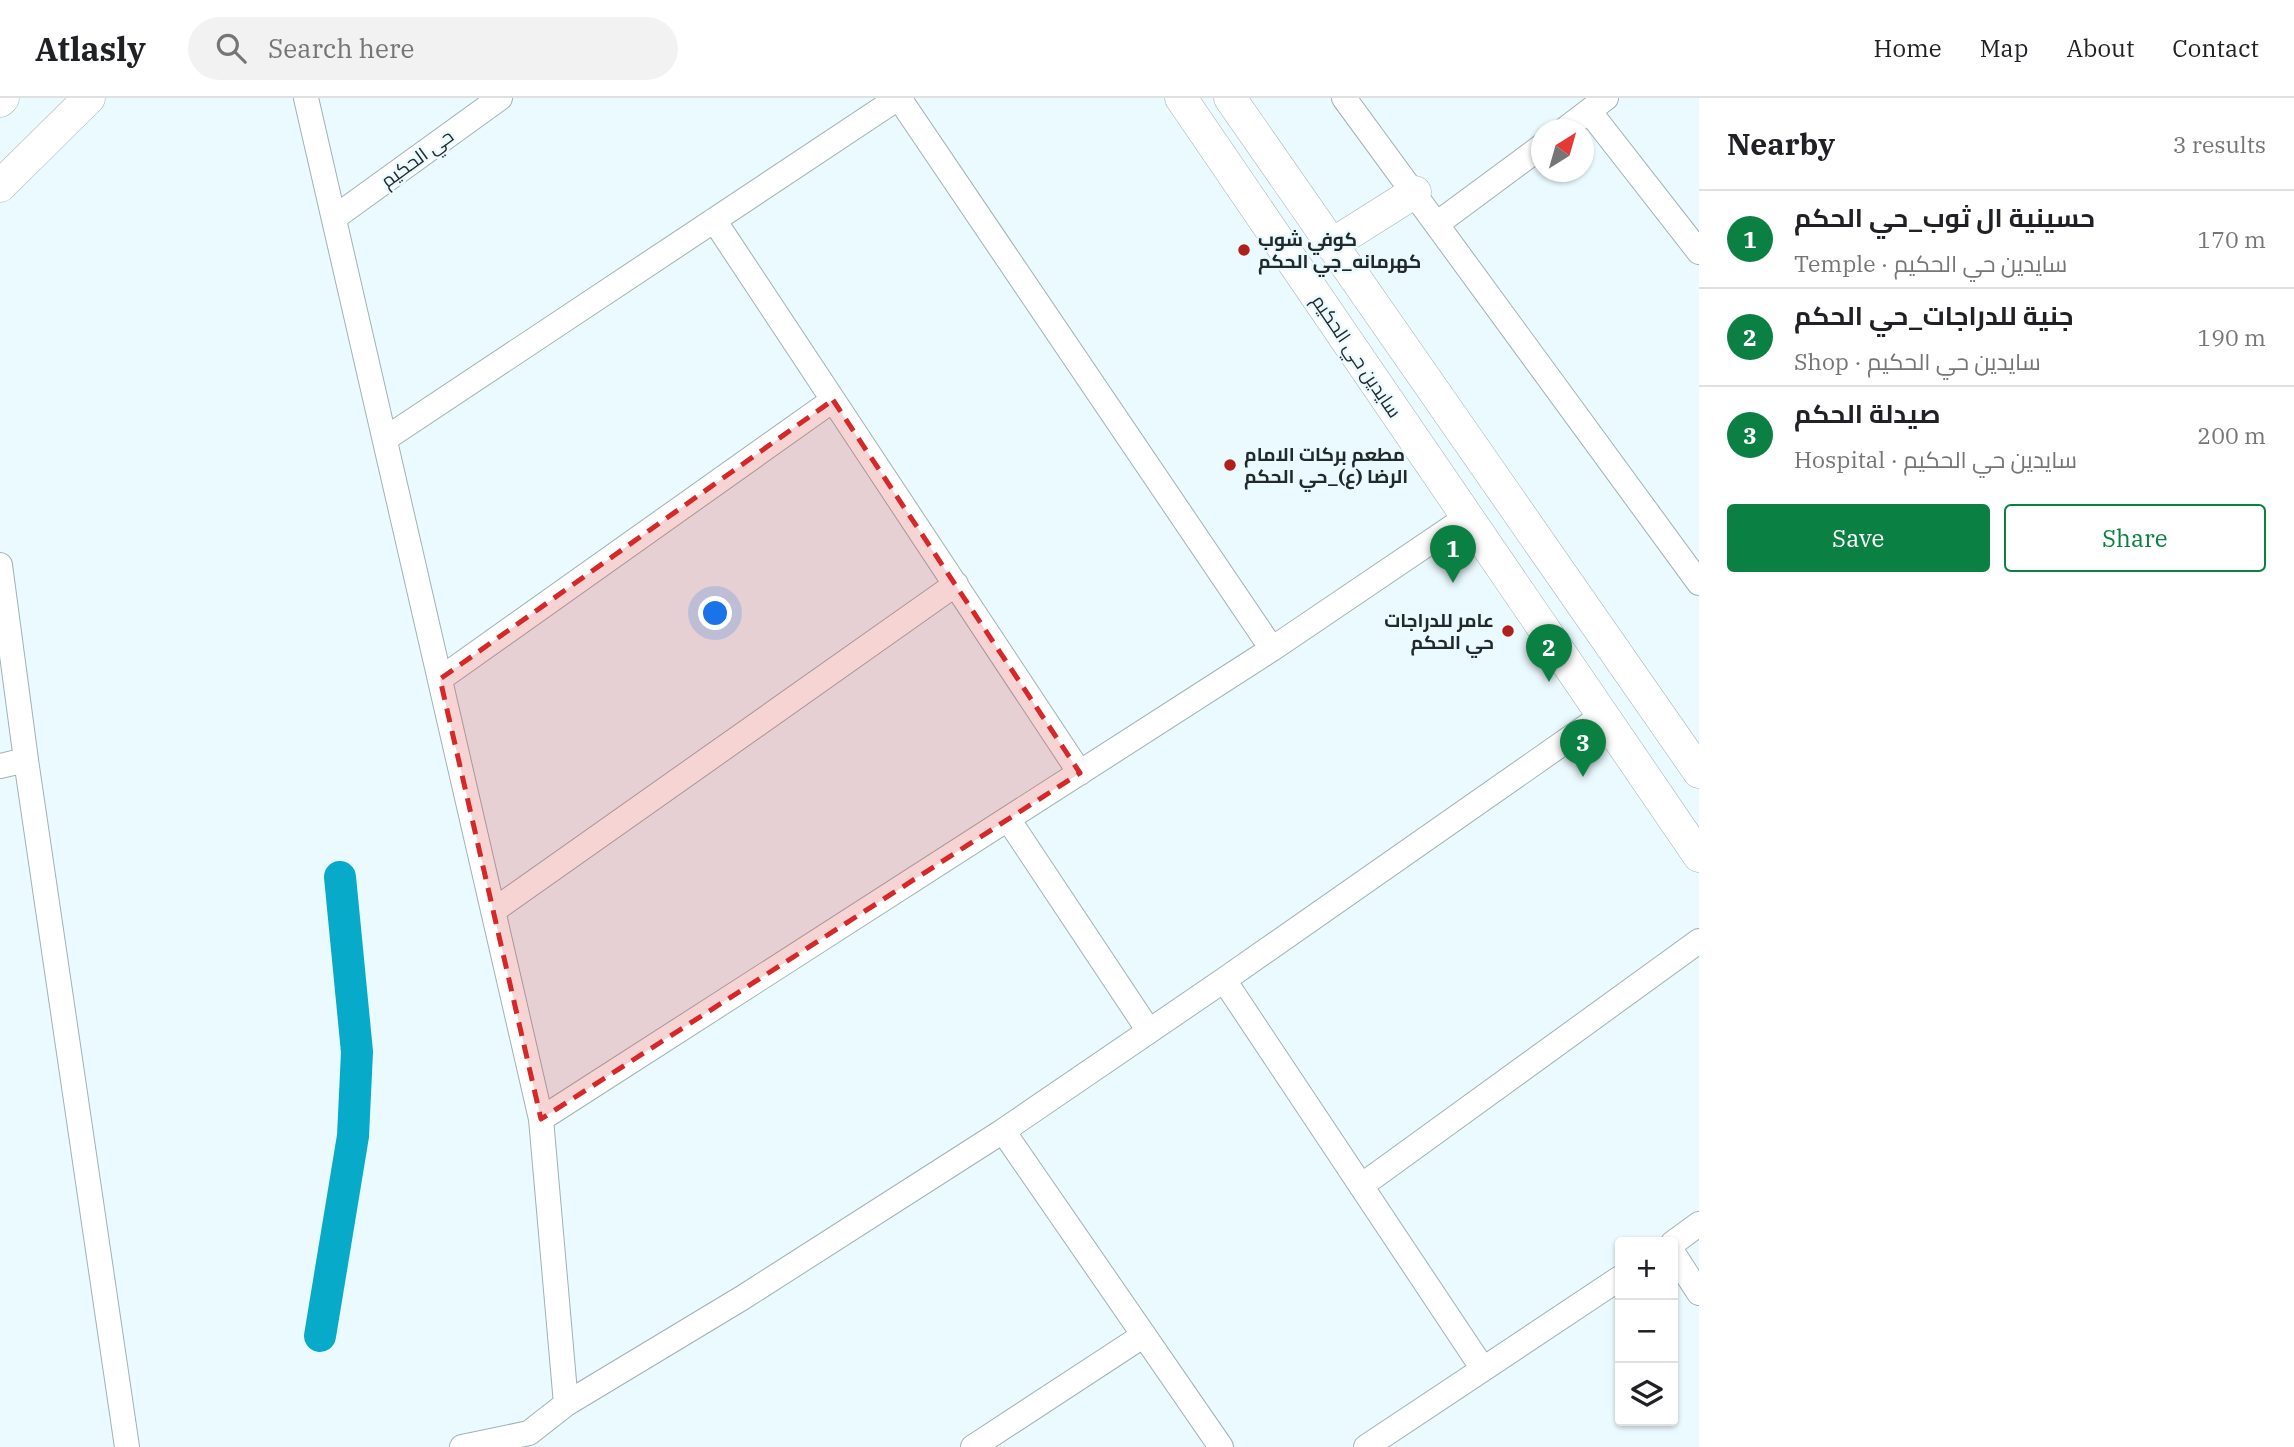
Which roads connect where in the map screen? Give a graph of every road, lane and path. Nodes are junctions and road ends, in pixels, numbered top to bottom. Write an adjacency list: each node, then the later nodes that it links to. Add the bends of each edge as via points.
1 (89, 98): 11 (street)
2 (306, 98): 13 (street)
3 (500, 98): 13 (street, حي الحكيم)
4 (898, 98): 14 (street); 26 (street)
5 (1181, 98): 20 (street, سايدين حي الحكيم)
6 (1230, 98): 16 (street)
7 (1344, 98): 12 (street)
8 (1597, 104): 9 (street); 17 (street)
9 (1577, 119)
10 (1531, 154): 15 (street)
11 (0, 186)
12 (1415, 192): 15 (street); 16 (street)
13 (334, 218): 19 (street)
14 (715, 220): 18 (street); 19 (street)
15 (1438, 223): 23 (street)
16 (1331, 245): 22 (street)
17 (1699, 252)
18 (833, 400): 24 (street); 27 (street)
19 (385, 439): 27 (street)
20 (1467, 517): 25 (street, سايدين حي الحكيم); 26 (street)
21 (0, 565): 29 (street)
22 (1564, 580): 25 (street); 31 (street)
23 (1699, 583)
24 (956, 584): 32 (street); 35 (street)
25 (1527, 604): 28 (street, سايدين حي الحكيم)
26 (1272, 649): 32 (street)
27 (440, 679): 35 (street)
28 (1603, 715): 34 (street, سايدين حي الحكيم); 37 (street)
29 (26, 760): 30 (street); 51 (street)
30 (0, 766)
31 (1699, 772)
32 (1080, 773): 33 (street)
33 (1008, 819): 38 (street); 39 (street)
34 (1699, 856)
35 (493, 911): 39 (street)
36 (1699, 941): 41 (street)
37 (1224, 980): 38 (street); 41 (street)
38 (1149, 1031): 40 (street)
39 (541, 1119): 49 (street)
40 (1003, 1131): 47 (street); 49 (street)
41 (1361, 1186): 48 (street)
42 (1699, 1224): 43 (street)
43 (1678, 1239)
44 (1678, 1261): 46 (street)
45 (1615, 1281): 48 (street)
46 (1699, 1293)
47 (1143, 1335): 53 (street); 54 (street)
48 (1483, 1369): 55 (street)
49 (566, 1404): 50 (street)
50 (531, 1440): 52 (street)
51 (127, 1447)
52 (462, 1447)
53 (973, 1447)
54 (1221, 1447)
55 (1366, 1447)

